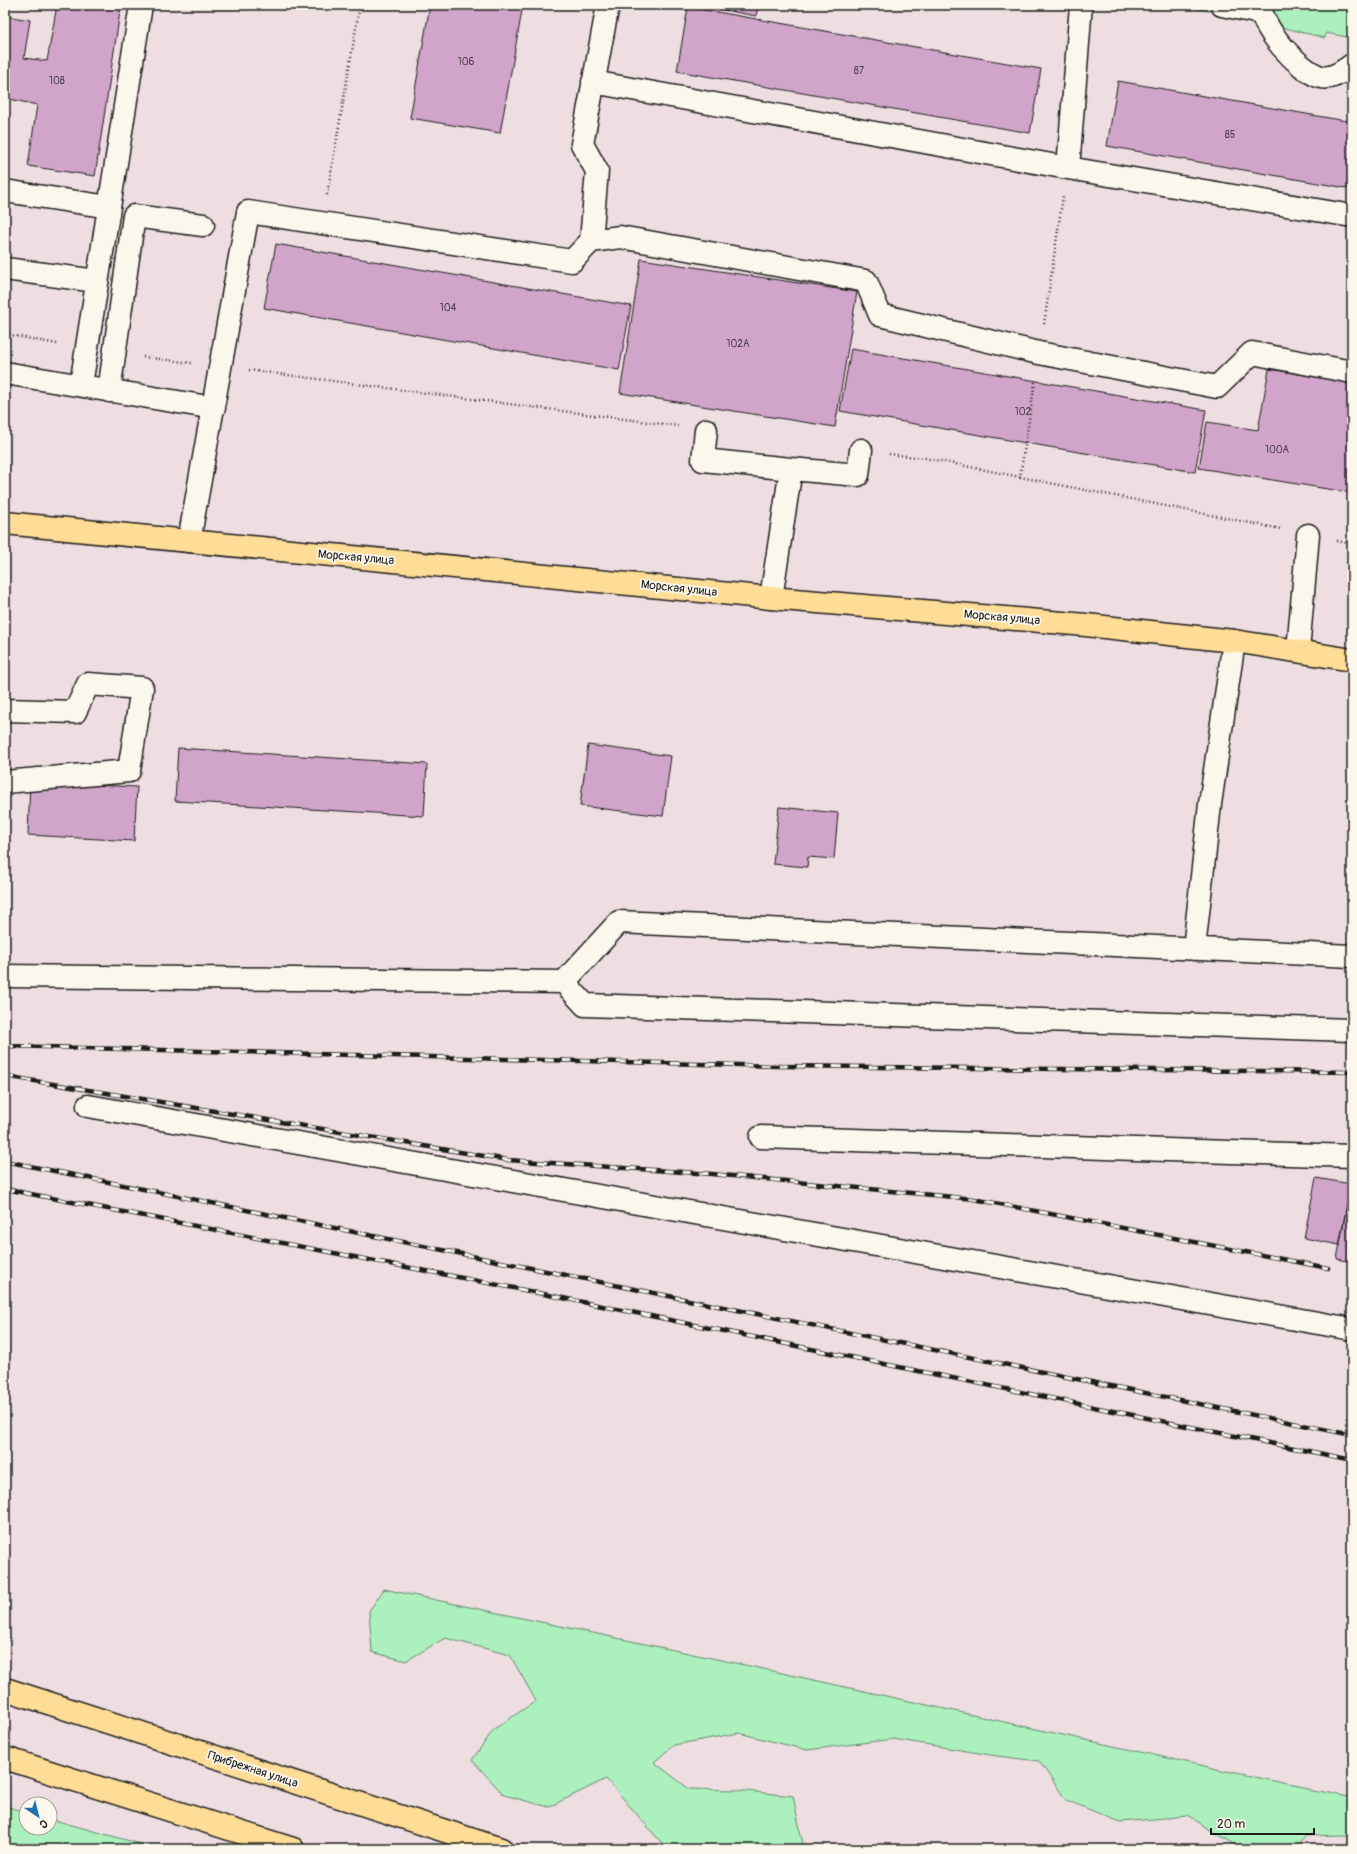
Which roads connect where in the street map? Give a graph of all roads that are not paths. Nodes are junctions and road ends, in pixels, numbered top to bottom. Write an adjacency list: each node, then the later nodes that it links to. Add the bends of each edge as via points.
1 (141, 5): 10 (lane)
2 (608, 5): 7 (lane)
3 (1081, 5): 8 (lane)
4 (1222, 5): 5 (lane)
5 (1261, 9): 6 (lane, via 1276,40 1308,70 1322,77 1339,75)
6 (1352, 65)
7 (593, 82): 8 (lane); 13 (lane, via 582,144 597,171)
8 (1068, 168): 11 (lane)
9 (5, 191): 10 (lane)
10 (109, 207): 15 (lane)
11 (1352, 216)
12 (203, 225): 19 (lane, via 134,216)
13 (591, 240): 16 (lane, via 620,237 866,281 880,315 1039,353 1217,388 1252,353); 20 (lane, via 572,262 248,212)
14 (5, 269): 15 (lane)
15 (97, 281): 18 (lane)
16 (1352, 372)
17 (5, 373): 18 (lane)
18 (81, 385): 19 (lane)
19 (109, 391): 20 (lane)
20 (214, 408): 26 (lane)
21 (706, 430): 23 (lane, via 703,460)
22 (861, 450): 23 (lane, via 858,475)
23 (791, 468): 27 (lane)
24 (5, 523): 26 (main road, Морская улица)
25 (1308, 535): 29 (lane)
26 (189, 541): 27 (main road, Морская улица)
27 (771, 598): 28 (main road, Морская улица, via 1086,625)
28 (1234, 641): 29 (main road, Морская улица); 33 (lane, via 1210,804)
29 (1298, 651): 30 (main road, Морская улица)
30 (1352, 660)
31 (5, 710): 32 (lane, via 75,712 88,684 142,688 129,771)
32 (5, 782)
33 (1194, 949): 34 (lane); 36 (lane, via 619,922)
34 (1352, 956)
35 (5, 976): 36 (lane)
36 (564, 982): 37 (lane, via 585,1005)
37 (1352, 1030)
38 (88, 1106): 41 (lane)
39 (761, 1137): 40 (lane)
40 (1352, 1156)
41 (1352, 1329)
42 (5, 1689): 45 (main road, Прибрежная улица)
43 (5, 1758): 44 (main road)
44 (293, 1849)
45 (501, 1849)

